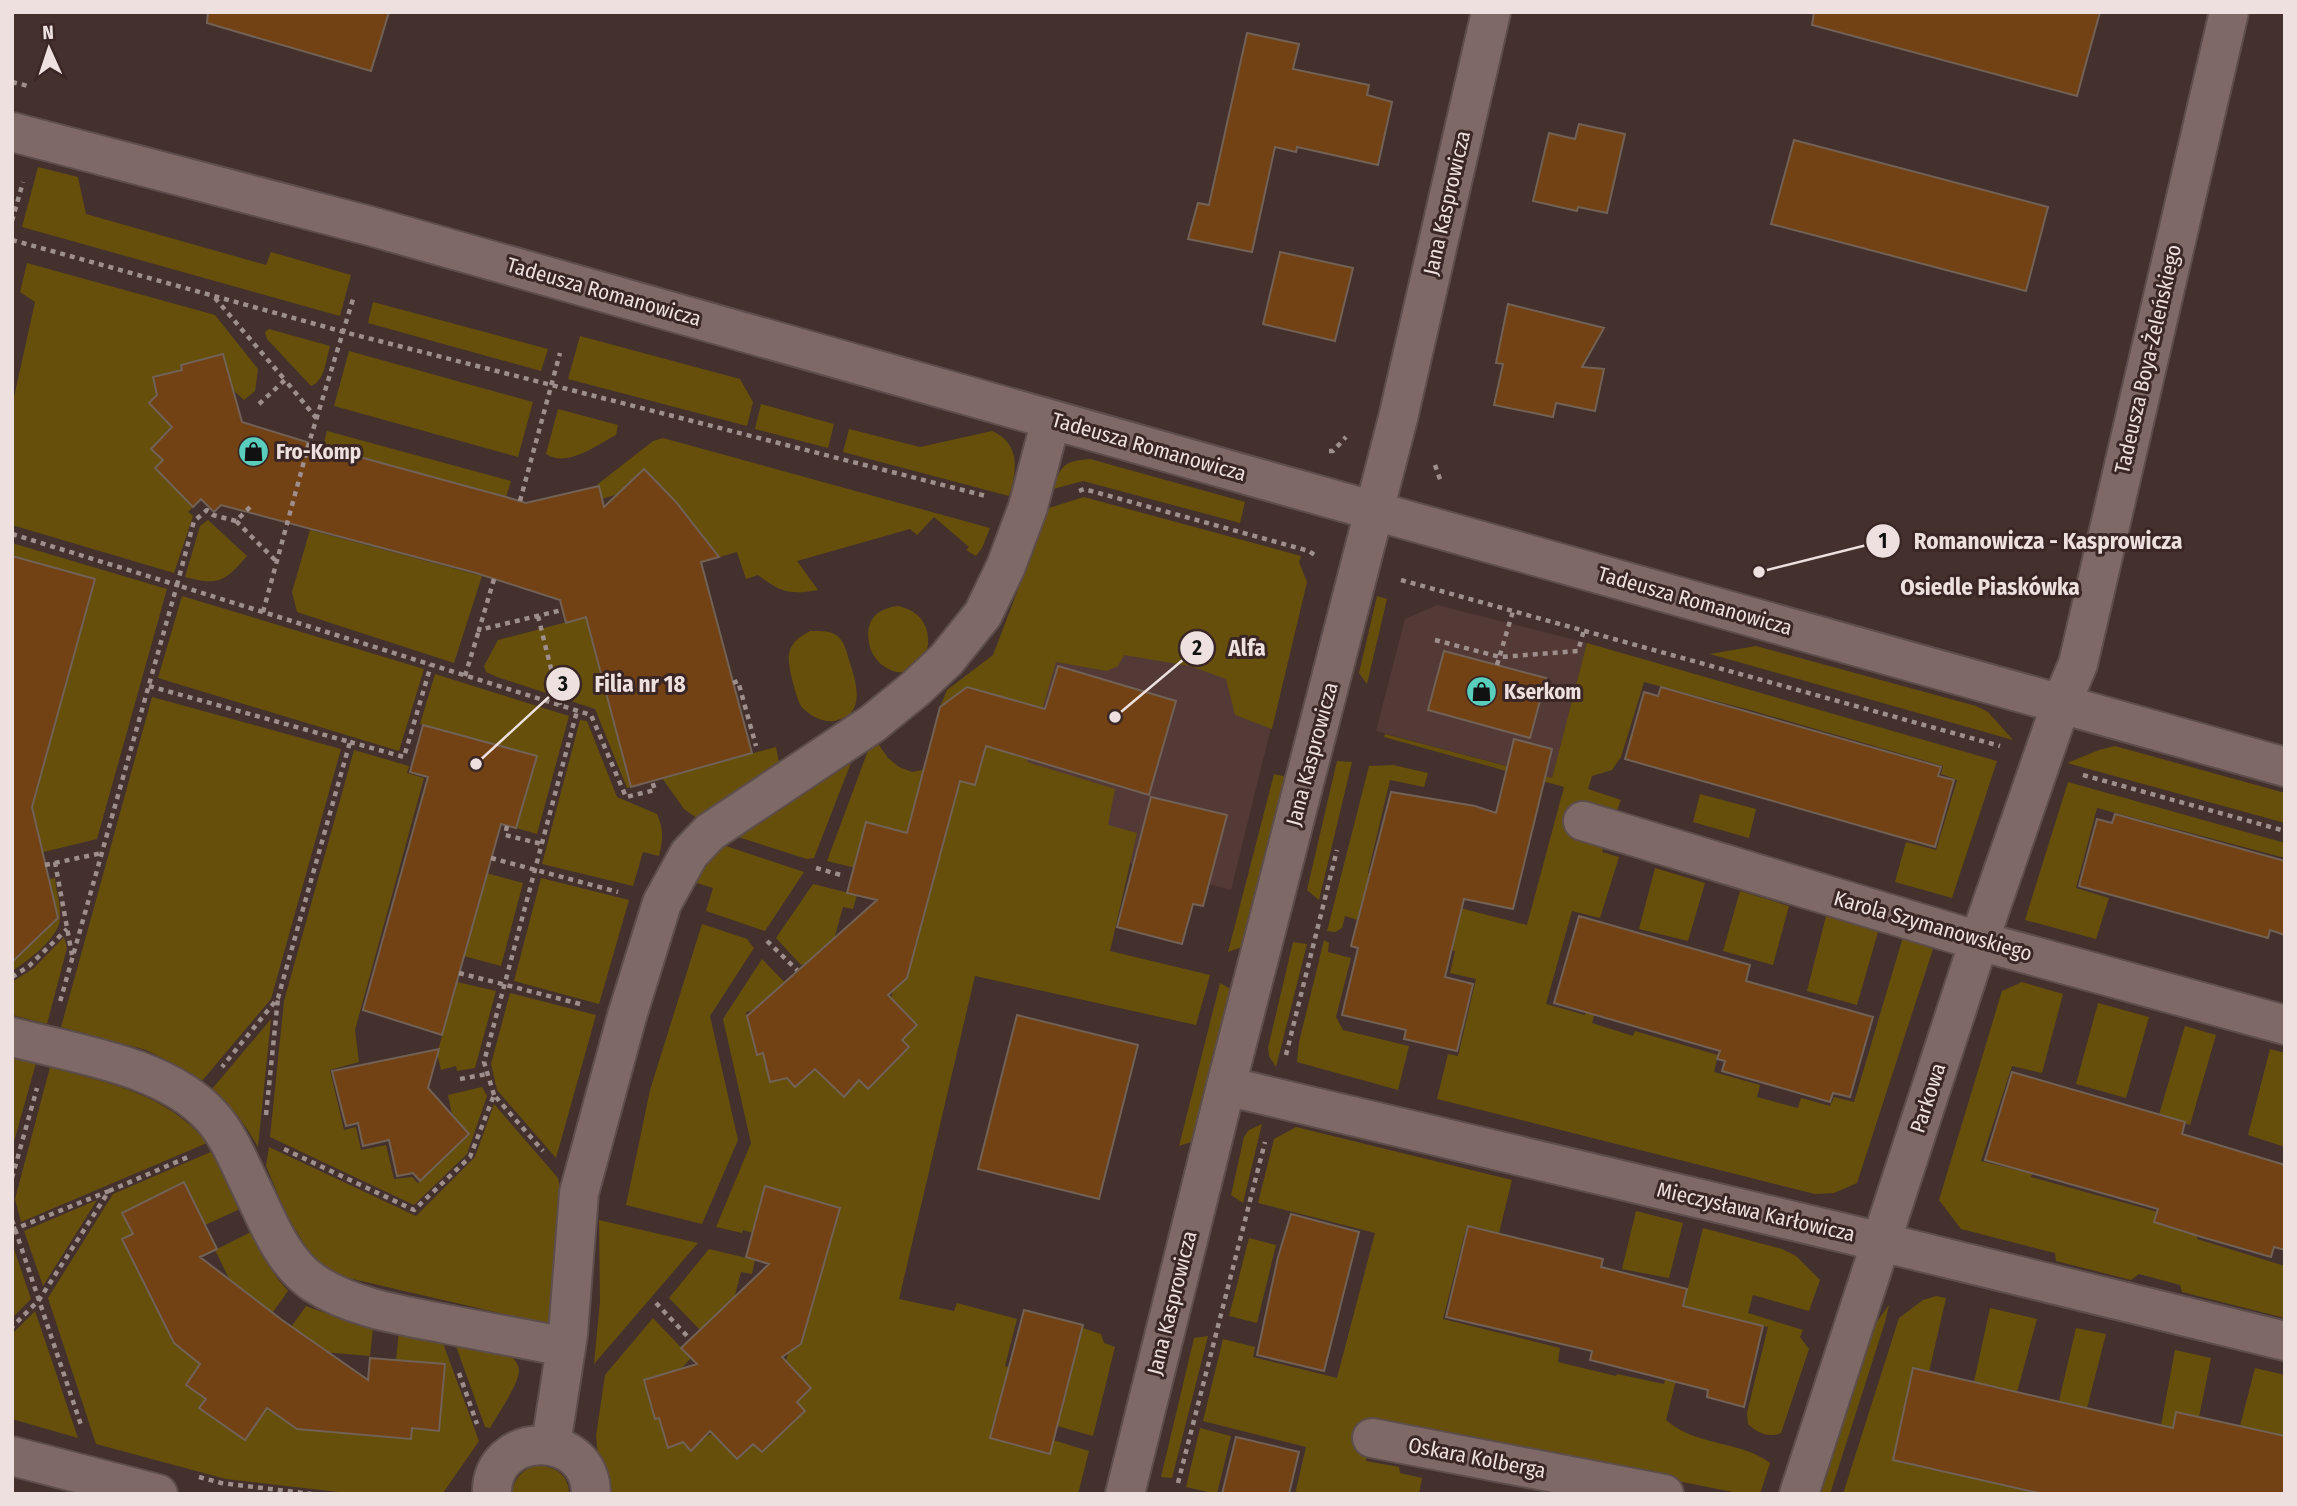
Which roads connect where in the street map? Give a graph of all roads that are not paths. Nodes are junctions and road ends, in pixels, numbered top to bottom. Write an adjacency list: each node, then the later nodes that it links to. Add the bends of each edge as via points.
1 (1491, 12): 5 (street, Jana Kasprowicza)
2 (2230, 12): 6 (street, Tadeusza Boya-Żeleńskiego, via 2094,597 2077,664)
3 (12, 132): 4 (street, Tadeusza Romanowicza, via 370,226)
4 (1051, 420): 5 (street, Tadeusza Romanowicza); 15 (street, via 1028,507 1006,566 983,614 946,660 872,724 710,832 689,854 662,903 579,1193)
5 (1375, 511): 6 (street, Tadeusza Romanowicza); 12 (street, Jana Kasprowicza)
6 (2061, 704): 7 (street, Tadeusza Romanowicza); 9 (street, Parkowa)
7 (2285, 766)
8 (1583, 821): 9 (street, Karola Szymanowskiego)
9 (1979, 941): 10 (street, Karola Szymanowskiego); 13 (street, Parkowa)
10 (2285, 1025)
11 (30, 1042): 15 (street, via 128,1068 195,1100 228,1140 271,1231 292,1263 313,1282 387,1312)
12 (1226, 1086): 13 (street, Mieczysława Karłowicza); 22 (street, Jana Kasprowicza)
13 (1881, 1242): 14 (street, Mieczysława Karłowicza); 24 (street, Parkowa)
14 (2285, 1341)
15 (566, 1347): 17 (street)
16 (1372, 1438): 23 (street, Oskara Kolberga)
17 (551, 1444): 20 (street, via 519,1448 506,1458 496,1471); 21 (street, via 578,1460)
18 (12, 1456): 19 (street)
19 (158, 1494)
20 (492, 1494)
21 (591, 1494)
22 (1125, 1494)
23 (1664, 1494)
24 (1799, 1494)

